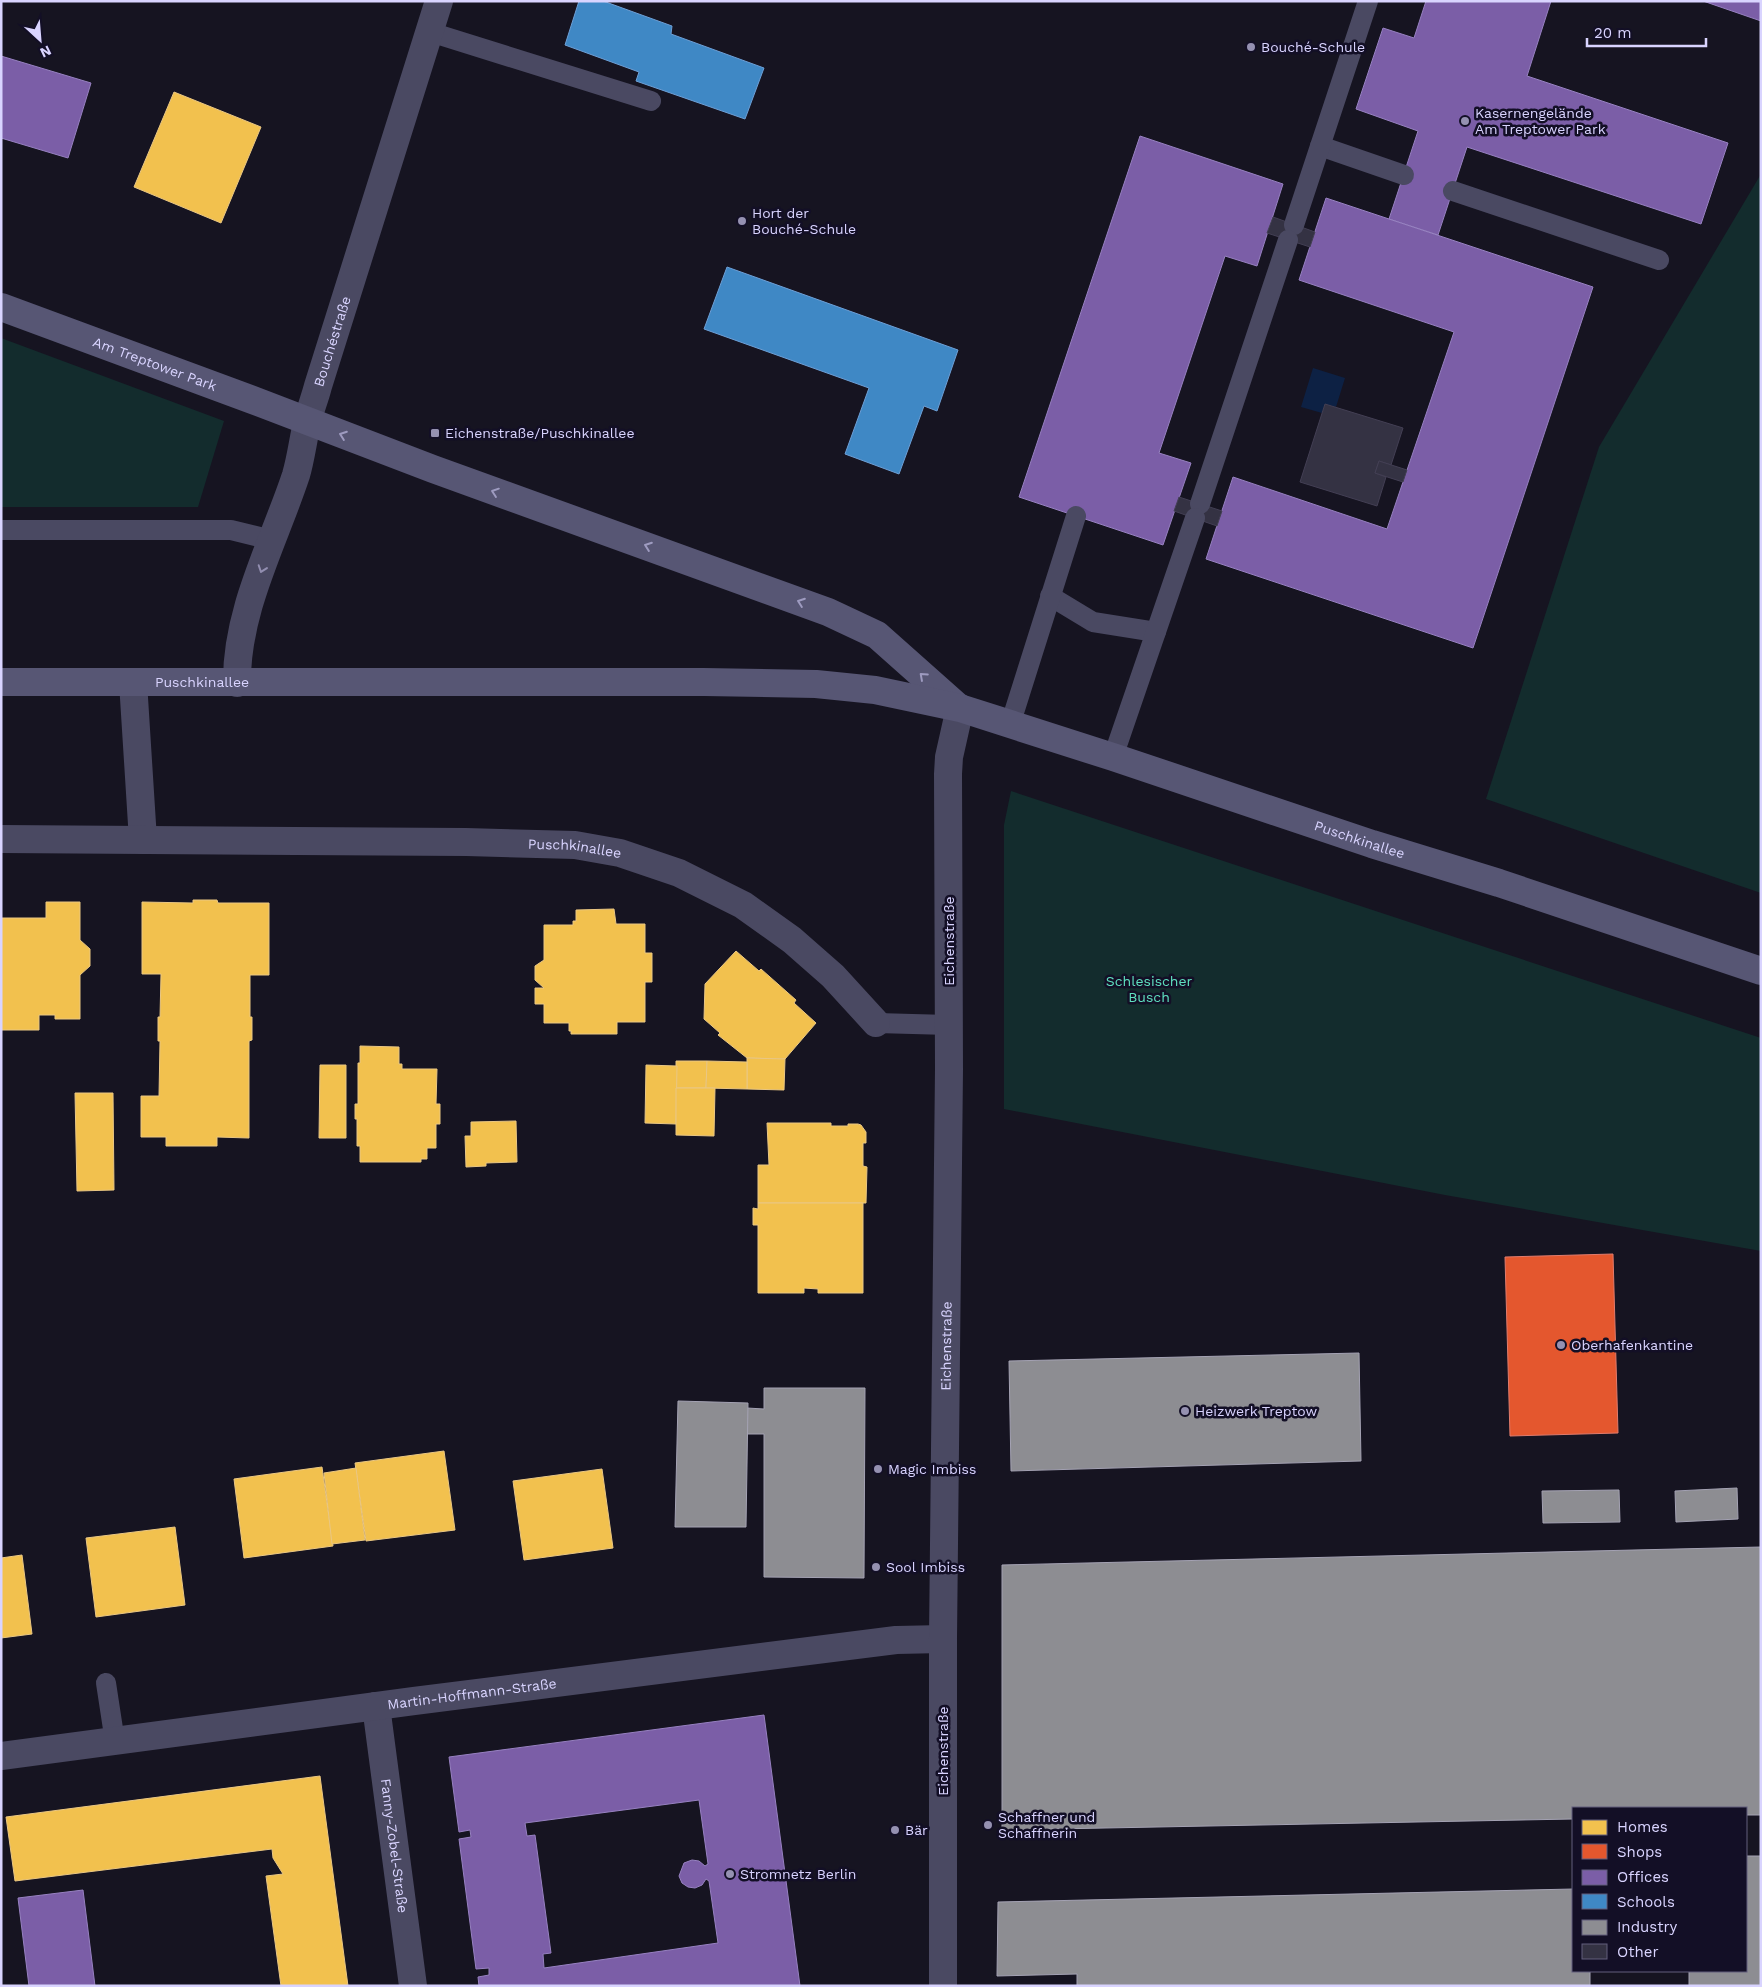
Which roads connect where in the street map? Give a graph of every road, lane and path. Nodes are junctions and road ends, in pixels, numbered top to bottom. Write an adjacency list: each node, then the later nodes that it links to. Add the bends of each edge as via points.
1 (439, 1): 3 (street, Bouchéstraße)
2 (1368, 1): 5 (lane)
3 (430, 32): 4 (lane); 10 (street, Bouchéstraße)
4 (651, 101)
5 (1320, 146): 6 (lane); 15 (lane)
6 (1404, 175)
7 (1453, 191): 8 (lane)
8 (1659, 260)
9 (1, 307): 10 (main road, Am Treptower Park)
10 (308, 422): 13 (street, Bouchéstraße, via 296,474); 19 (main road, Puschkinallee, one-way to 10, via 877,635 828,612)
11 (1076, 516): 14 (lane)
12 (1, 530): 13 (lane, via 231,530)
13 (272, 540): 18 (street, Bouchéstraße, one-way to 18, via 246,619 237,659)
14 (1050, 596): 15 (lane, via 1093,622); 20 (lane)
15 (1156, 632): 21 (lane)
16 (1, 682): 17 (main road, Puschkinallee)
17 (133, 682): 18 (main road, Puschkinallee); 23 (street)
18 (237, 683): 19 (main road, Puschkinallee, via 816,684 874,690)
19 (960, 708): 20 (main road, Puschkinallee); 26 (street, Eichenstraße, via 948,756)
20 (1010, 725): 21 (main road, Puschkinallee)
21 (1113, 757): 24 (main road, Puschkinallee)
22 (1, 840): 23 (street, Puschkinallee)
23 (143, 840): 25 (street, Puschkinallee, via 575,844 620,853 679,872 743,905 792,940 833,976)
24 (1761, 971)
25 (876, 1023): 26 (lane, Puschkinallee)
26 (949, 1025): 27 (street, Eichenstraße)
27 (943, 1639): 29 (street, Martin-Hoffmann-Straße, via 896,1640); 33 (street, Eichenstraße)
28 (106, 1683): 30 (lane)
29 (376, 1706): 30 (street, Martin-Hoffmann-Straße); 32 (street, Fanny-Zobel-Straße)
30 (115, 1742): 31 (street, Martin-Hoffmann-Straße)
31 (1, 1756)
32 (413, 1986)
33 (943, 1986)

